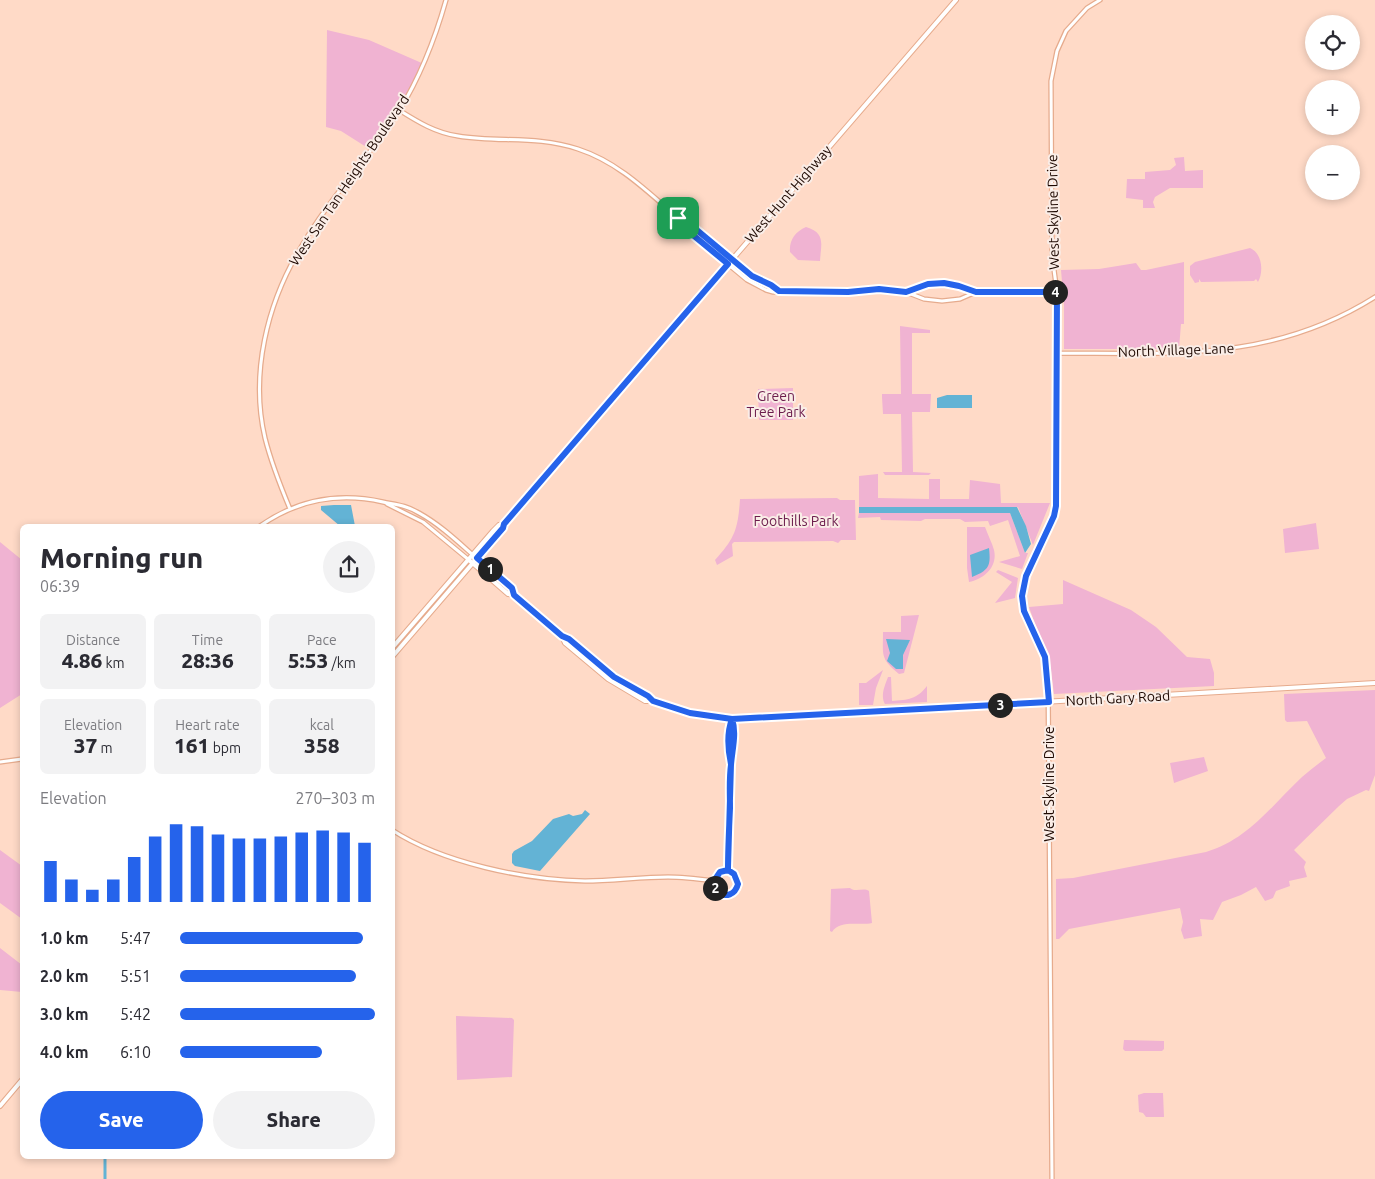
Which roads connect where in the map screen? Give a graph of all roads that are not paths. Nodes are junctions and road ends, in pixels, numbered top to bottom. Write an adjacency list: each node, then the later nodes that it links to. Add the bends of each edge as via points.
1 (446, 0): 4 (street, West San Tan Heights Boulevard, via 424,64)
2 (956, 0): 6 (main road, West Hunt Highway)
3 (1100, 0): 11 (street, West Skyline Drive, via 1086,8 1066,31 1053,66 1052,255)
4 (399, 110): 5 (street, via 434,130 458,136 546,141 578,148 629,176); 15 (street, West San Tan Heights Boulevard, via 300,248 281,285 267,327 260,372 261,414 275,474)
5 (678, 218): 6 (street, via 686,221); 7 (street, via 682,226)
6 (732, 260): 7 (main road, West Hunt Highway); 8 (street)
7 (728, 264): 8 (street, via 758,286); 17 (main road, West Hunt Highway)
8 (779, 291): 9 (street, via 879,289)
9 (906, 292): 10 (street, via 928,284 944,283); 10 (street, via 942,301 960,299)
10 (976, 292): 11 (street)
11 (1057, 292): 13 (street, West Skyline Drive)
12 (1375, 297): 13 (street, North Village Lane, via 1329,322 1246,347 1194,352)
13 (1057, 353): 28 (street, West Skyline Drive, via 1056,506 1026,576 1022,596 1024,611 1045,657)
14 (385, 502): 15 (street, North Gary Road, via 338,497); 18 (street, North Gary Road, via 418,513); 20 (street, North Gary Road, via 423,522)
15 (290, 509): 16 (street, North Gary Road)
16 (264, 524)
17 (504, 524): 18 (main road, West Hunt Highway, via 499,525); 19 (main road, West Hunt Highway)
18 (473, 555): 19 (main road, North Gary Road); 20 (main road, West Hunt Highway)
19 (477, 558): 21 (main road, West Hunt Highway); 23 (main road, North Gary Road)
20 (469, 560): 21 (main road, North Gary Road); 25 (main road, West Hunt Highway)
21 (473, 564): 22 (main road, North Gary Road); 26 (main road, West Hunt Highway)
22 (497, 585): 23 (main road); 24 (main road, North Gary Road)
23 (508, 586): 24 (main road, North Gary Road)
24 (514, 595): 29 (main road, North Gary Road, via 608,680 633,695 690,713)
25 (395, 645)
26 (395, 654)
27 (1375, 683): 28 (main road, North Gary Road)
28 (1049, 702): 29 (main road, North Gary Road); 37 (street, West Skyline Drive)
29 (732, 719): 33 (street)
30 (20, 759): 31 (street)
31 (0, 762)
32 (395, 832): 34 (street, via 464,862 535,877 579,880 668,877)
33 (728, 870): 34 (street, via 720,872); 34 (street, via 738,880 732,894 717,892)
34 (714, 881)
35 (20, 1082): 36 (main road)
36 (0, 1106)
37 (1052, 1179)

